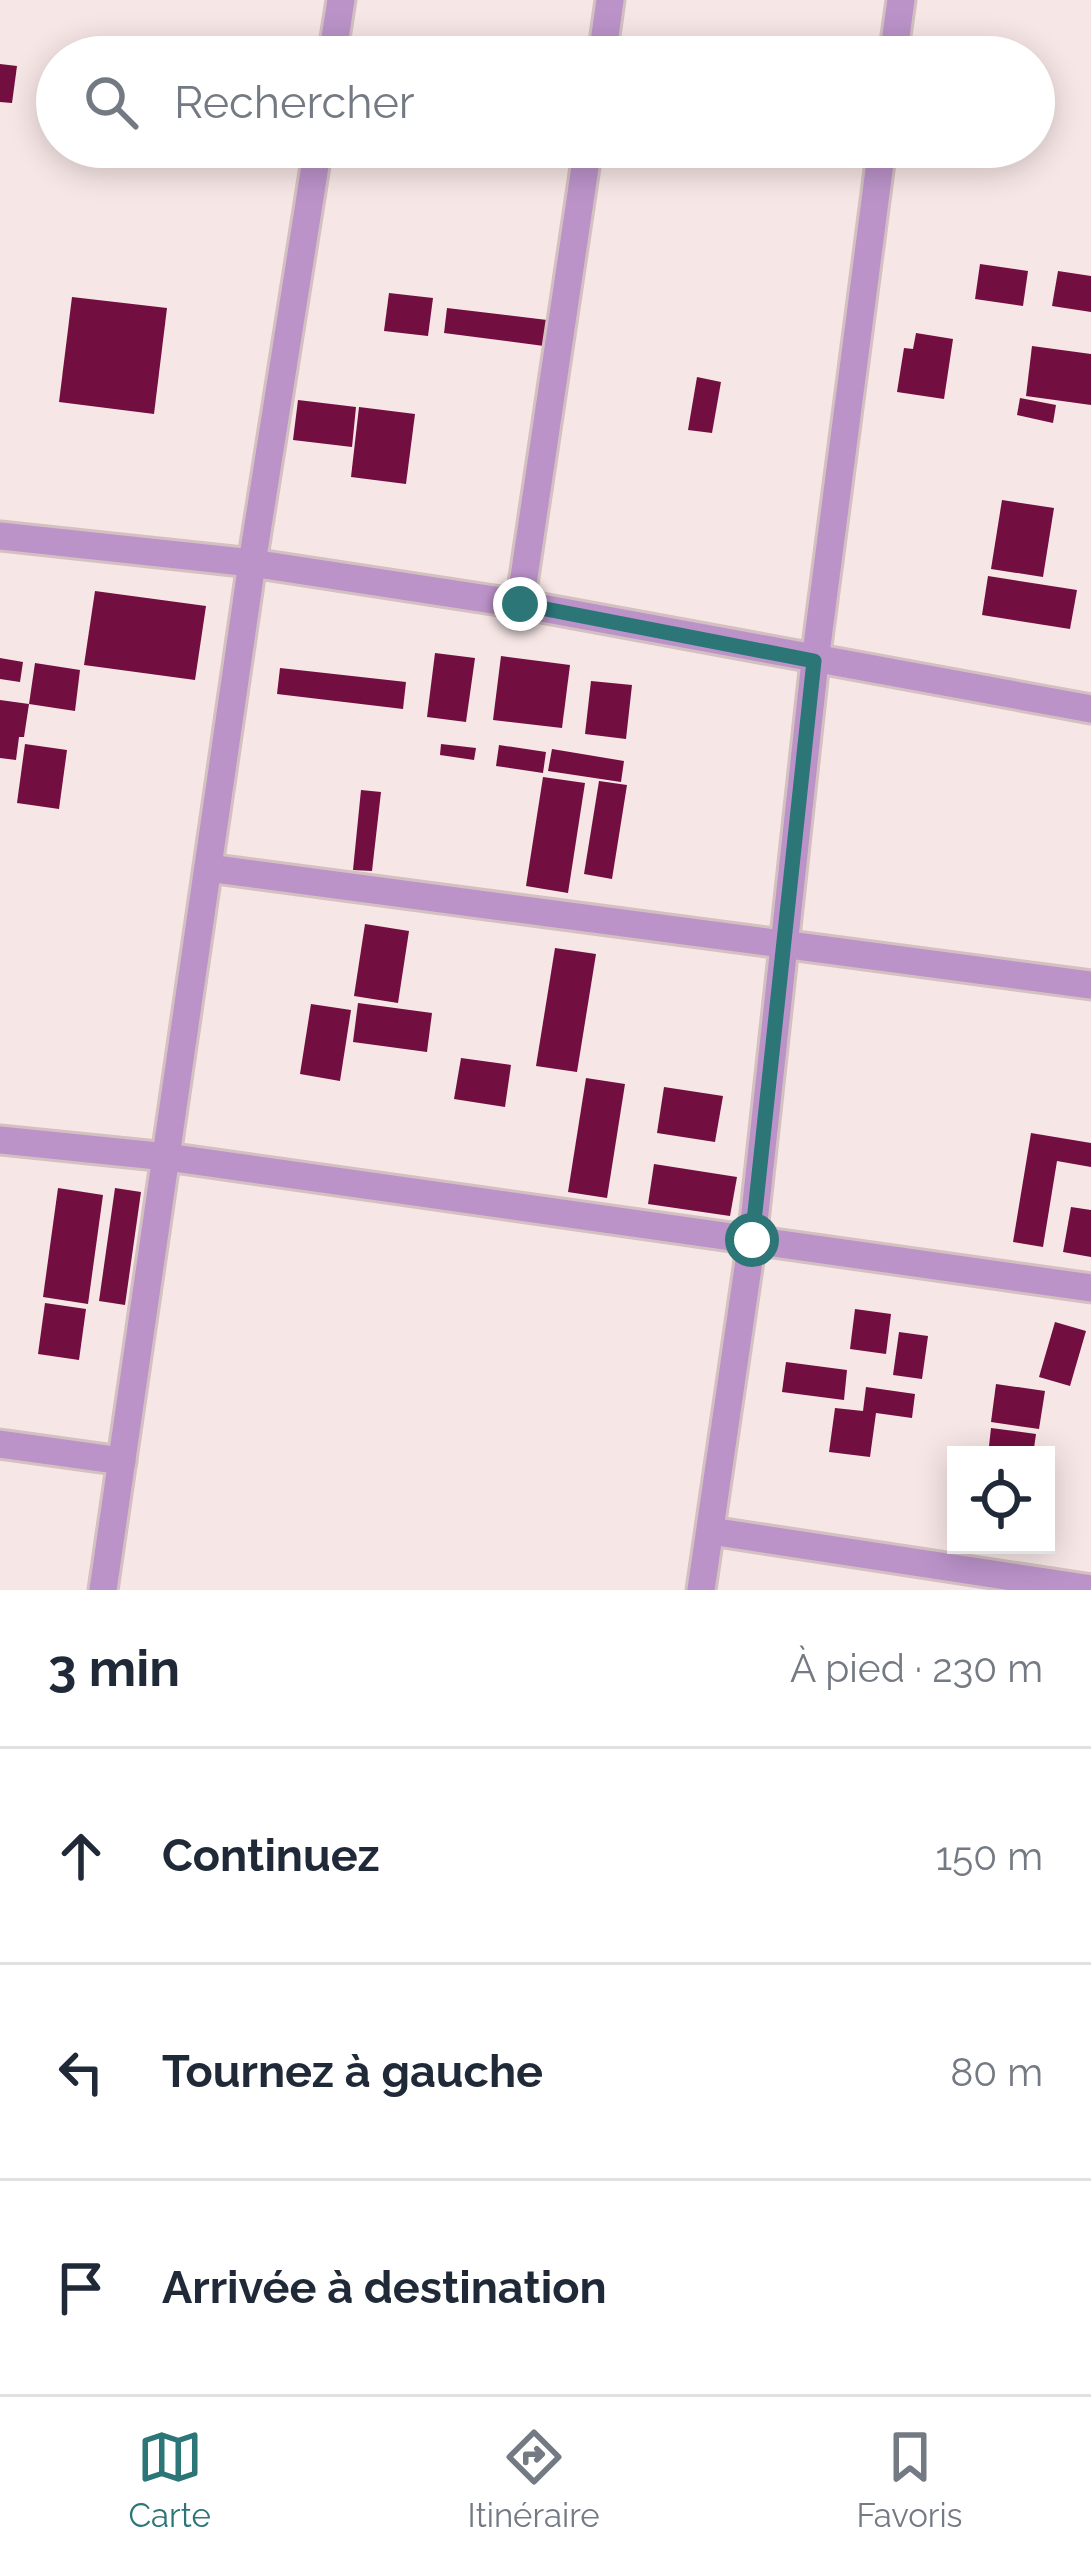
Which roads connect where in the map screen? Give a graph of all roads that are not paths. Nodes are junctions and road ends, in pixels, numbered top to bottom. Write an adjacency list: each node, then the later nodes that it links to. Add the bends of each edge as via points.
1 (341, 0): 4 (street)
2 (610, 0): 5 (street)
3 (901, 0): 6 (street)
4 (335, 36)
5 (605, 36)
6 (896, 36)
7 (315, 168): 11 (street)
8 (585, 168): 12 (street)
9 (878, 168): 13 (street)
10 (0, 536): 11 (street)
11 (252, 563): 12 (street); 15 (street)
12 (520, 604): 13 (street)
13 (814, 661): 14 (street); 16 (street)
14 (1091, 709)
15 (208, 868): 16 (street); 19 (street)
16 (784, 944): 17 (street); 20 (street)
17 (1091, 985)
18 (0, 1139): 19 (street)
19 (167, 1156): 20 (street); 23 (street)
20 (752, 1240): 21 (street); 24 (street)
21 (1091, 1288)
22 (0, 1444): 23 (street)
23 (122, 1461): 26 (street)
24 (711, 1531): 25 (street); 27 (street)
25 (1091, 1589)
26 (103, 1590)
27 (701, 1590)

